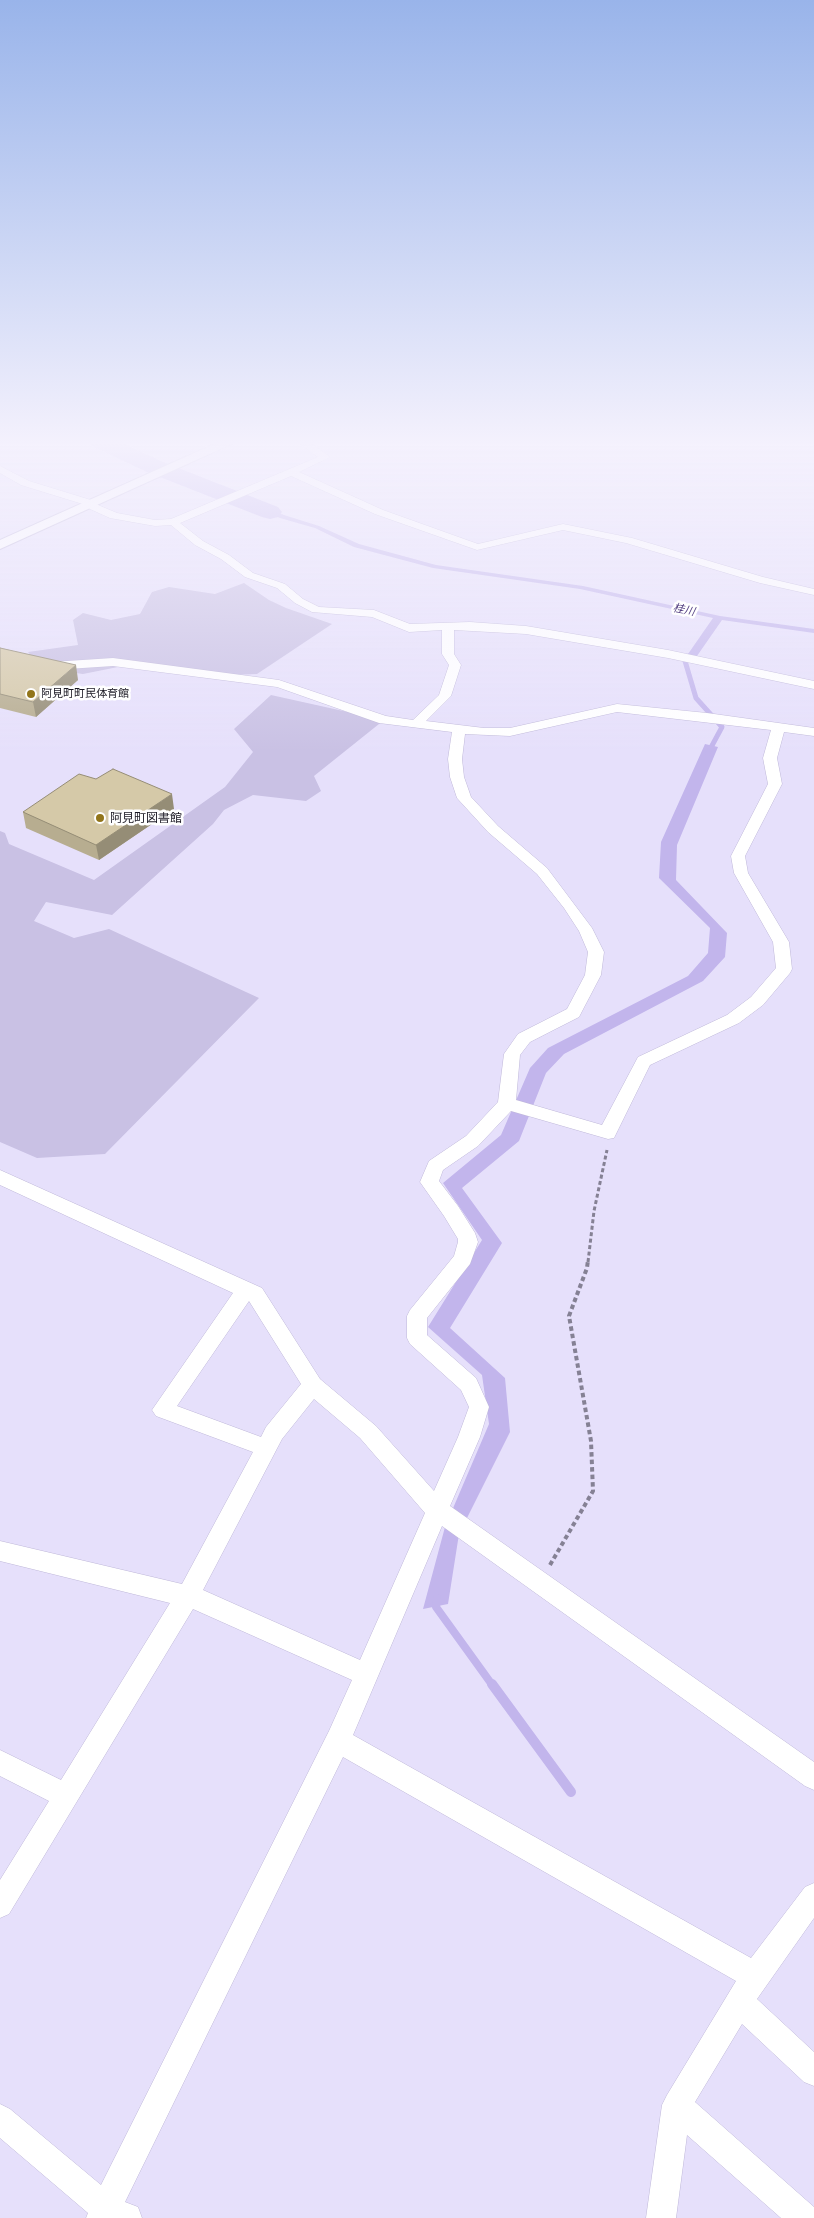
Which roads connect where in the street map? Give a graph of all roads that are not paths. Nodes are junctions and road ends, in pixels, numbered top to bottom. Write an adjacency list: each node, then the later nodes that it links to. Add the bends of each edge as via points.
1 (202, 545): 6 (street, via 249,574 281,586 316,610 374,614 409,628)
2 (470, 545): 3 (street)
3 (488, 545)
4 (643, 545): 5 (street, via 760,580)
5 (814, 592)
6 (448, 628): 8 (street, via 470,626 534,632 668,654); 9 (street, via 448,654 455,665 445,696)
7 (0, 652): 9 (street, via 52,666 113,662 279,684 384,720)
8 (814, 685)
9 (416, 724): 11 (street)
10 (779, 726): 11 (street, via 617,708 510,732); 12 (street); 13 (street, via 770,758 775,784 738,856 741,873 781,942 784,969 757,1002 732,1019 644,1061 608,1133)
11 (459, 729): 13 (street, via 455,759 464,798 542,871 587,931 596,952 593,975 573,1014 524,1038 512,1054)
12 (814, 732)
13 (507, 1104): 18 (street, via 472,1141 435,1166 429,1182 460,1224 468,1242 463,1259 417,1316 417,1338 469,1384 479,1407)
14 (0, 1177): 15 (street)
15 (246, 1290): 16 (street, via 255,1294); 17 (street, via 163,1410)
16 (313, 1385): 17 (street, via 274,1433); 18 (street, via 368,1432)
17 (266, 1448): 20 (street)
18 (436, 1510): 21 (street); 24 (street)
19 (0, 1551): 20 (street)
20 (187, 1597): 21 (street, via 202,1600); 25 (street)
21 (367, 1675): 22 (street)
22 (338, 1740): 28 (street); 33 (street)
23 (0, 1763): 25 (street)
24 (814, 1777)
25 (66, 1796): 27 (street)
26 (814, 1896): 28 (street)
27 (0, 1905)
28 (755, 1976): 29 (street)
29 (740, 2002): 30 (street); 31 (street)
30 (814, 2072)
31 (677, 2105): 34 (street); 35 (street)
32 (0, 2119): 33 (street)
33 (112, 2215)
34 (661, 2218)
35 (804, 2218)

